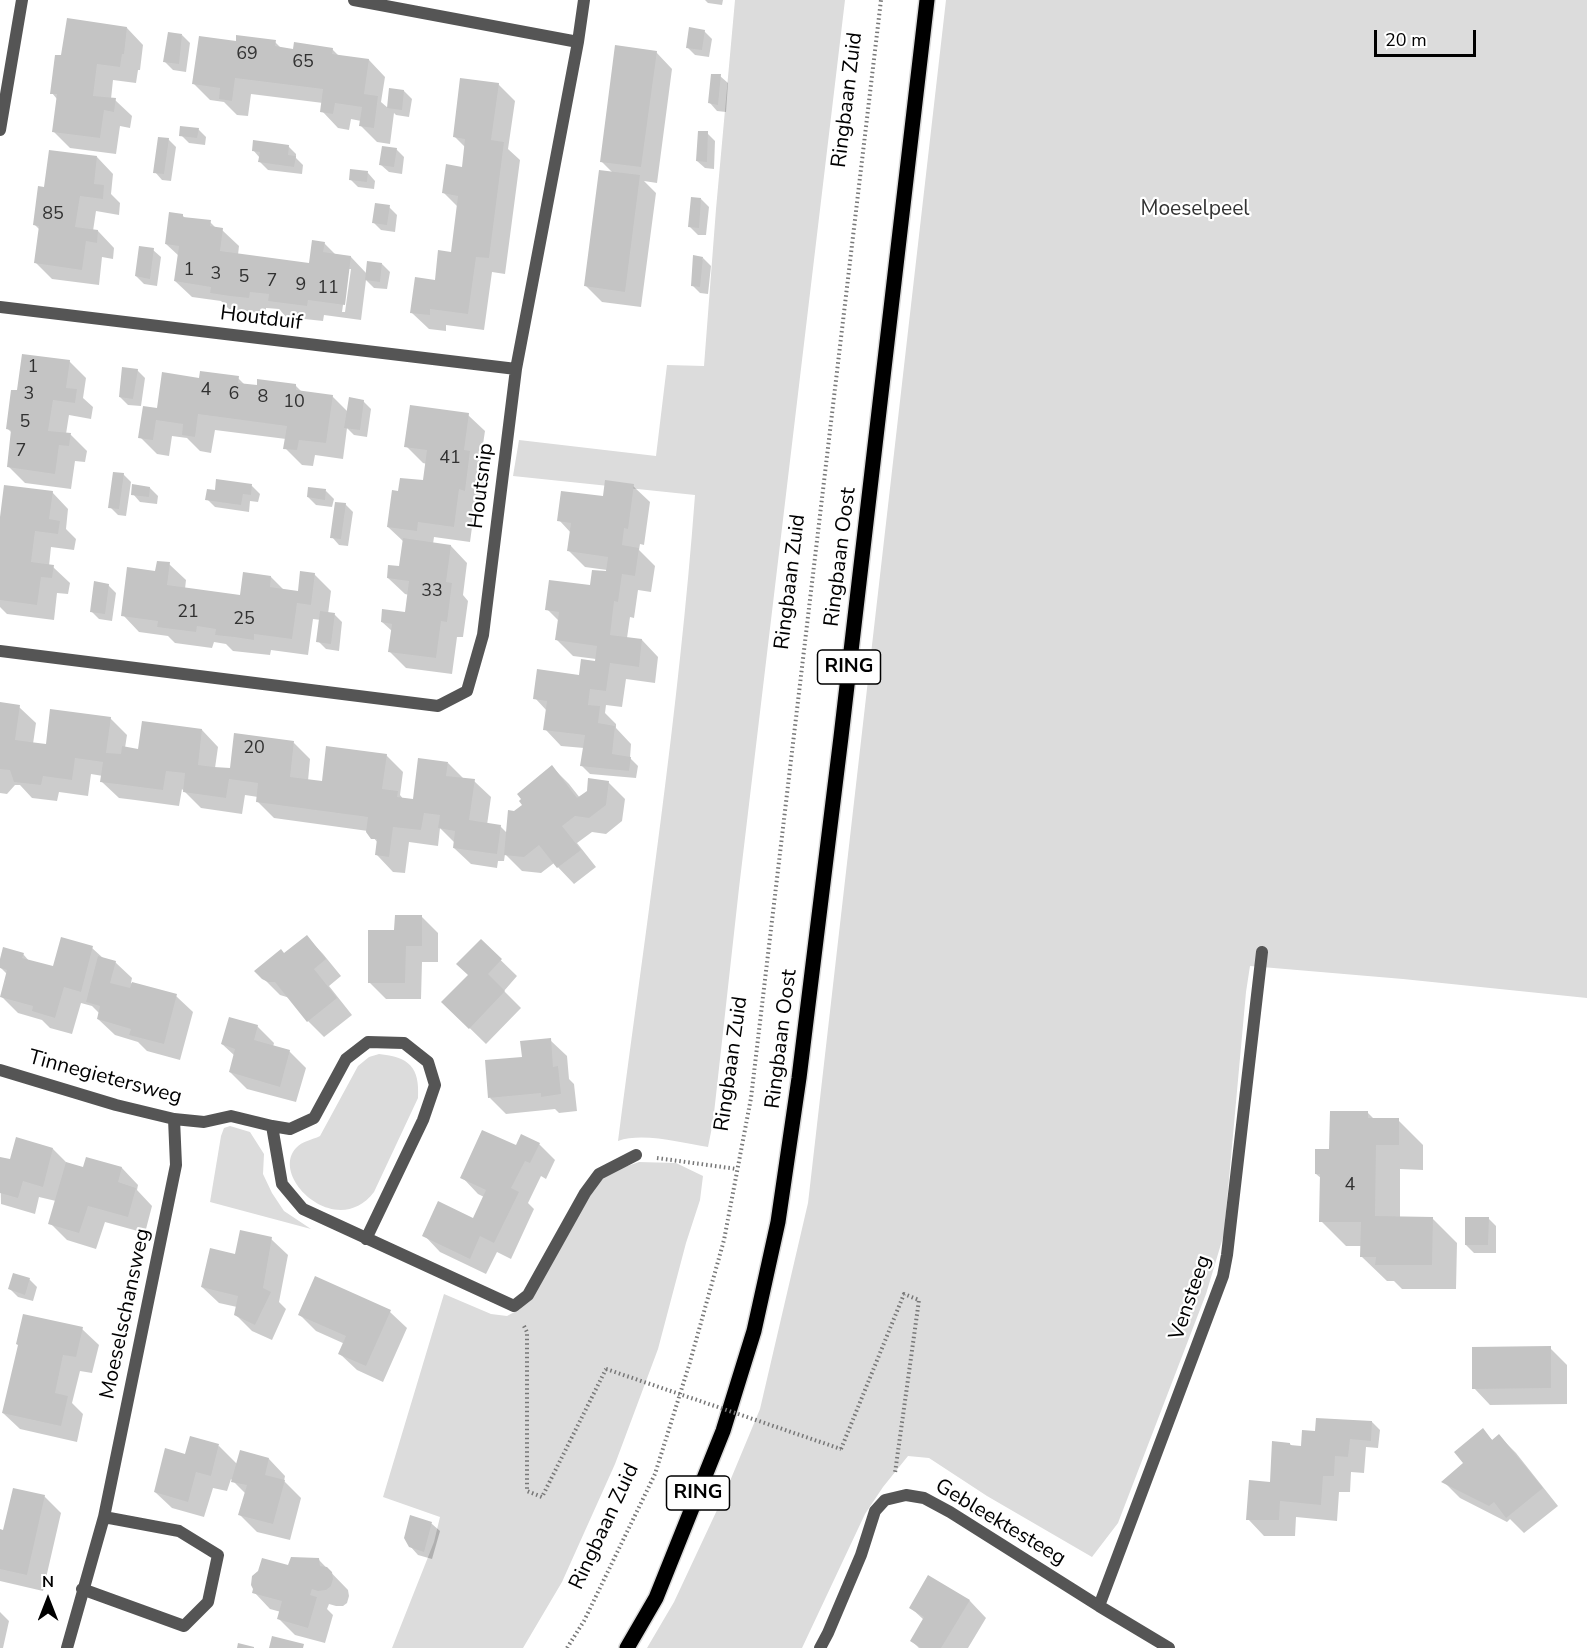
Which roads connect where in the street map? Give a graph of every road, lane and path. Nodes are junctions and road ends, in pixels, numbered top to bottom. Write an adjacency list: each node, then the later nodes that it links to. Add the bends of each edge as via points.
1 (22, 0): 7 (street)
2 (354, 0): 6 (street)
3 (584, 0): 6 (street, Houtsnip)
4 (881, 0): 16 (path, Ringbaan Zuid, via 751,1098)
5 (927, 0): 25 (main road, Ringbaan Oost / RING, via 841,737 777,1222 754,1331 723,1431 656,1598)
6 (578, 42): 9 (street, Houtsnip)
7 (0, 130)
8 (0, 307): 9 (street, Houtduif)
9 (516, 369): 10 (street, Houtsnip, via 483,635 467,691 438,706)
10 (0, 651)
11 (1262, 952): 22 (street, Vensteeg, via 1223,1276)
12 (0, 1071): 13 (street, Tinnegietersweg)
13 (174, 1119): 14 (street, Tinnegietersweg, via 204,1122 231,1116); 20 (street, Moeselschansweg, via 176,1165)
14 (272, 1126): 17 (street, via 282,1184 303,1209); 17 (street, Tinnegietersweg, via 290,1129 314,1118 346,1059 368,1042 404,1043 428,1062 435,1085 423,1120)
15 (636, 1155): 16 (path); 18 (street, via 599,1174 528,1295)
16 (737, 1169): 24 (path, Ringbaan Zuid, via 724,1240 655,1474)
17 (366, 1239): 18 (street)
18 (514, 1306): 19 (path, bridge, via 527,1332 527,1491 542,1497 606,1369 841,1449 904,1294 919,1300)
19 (892, 1497): 22 (street, Gebleektesteeg, via 924,1498); 26 (street, via 875,1511 861,1555)
20 (104, 1516): 21 (street, Moeselschansweg); 21 (street, via 178,1531 218,1555 208,1602 184,1626)
21 (82, 1589): 23 (street, Moeselschansweg)
22 (1099, 1606): 27 (street, Gebleektesteeg)
23 (67, 1648)
24 (567, 1648)
25 (627, 1648)
26 (820, 1648)
27 (1169, 1648)

